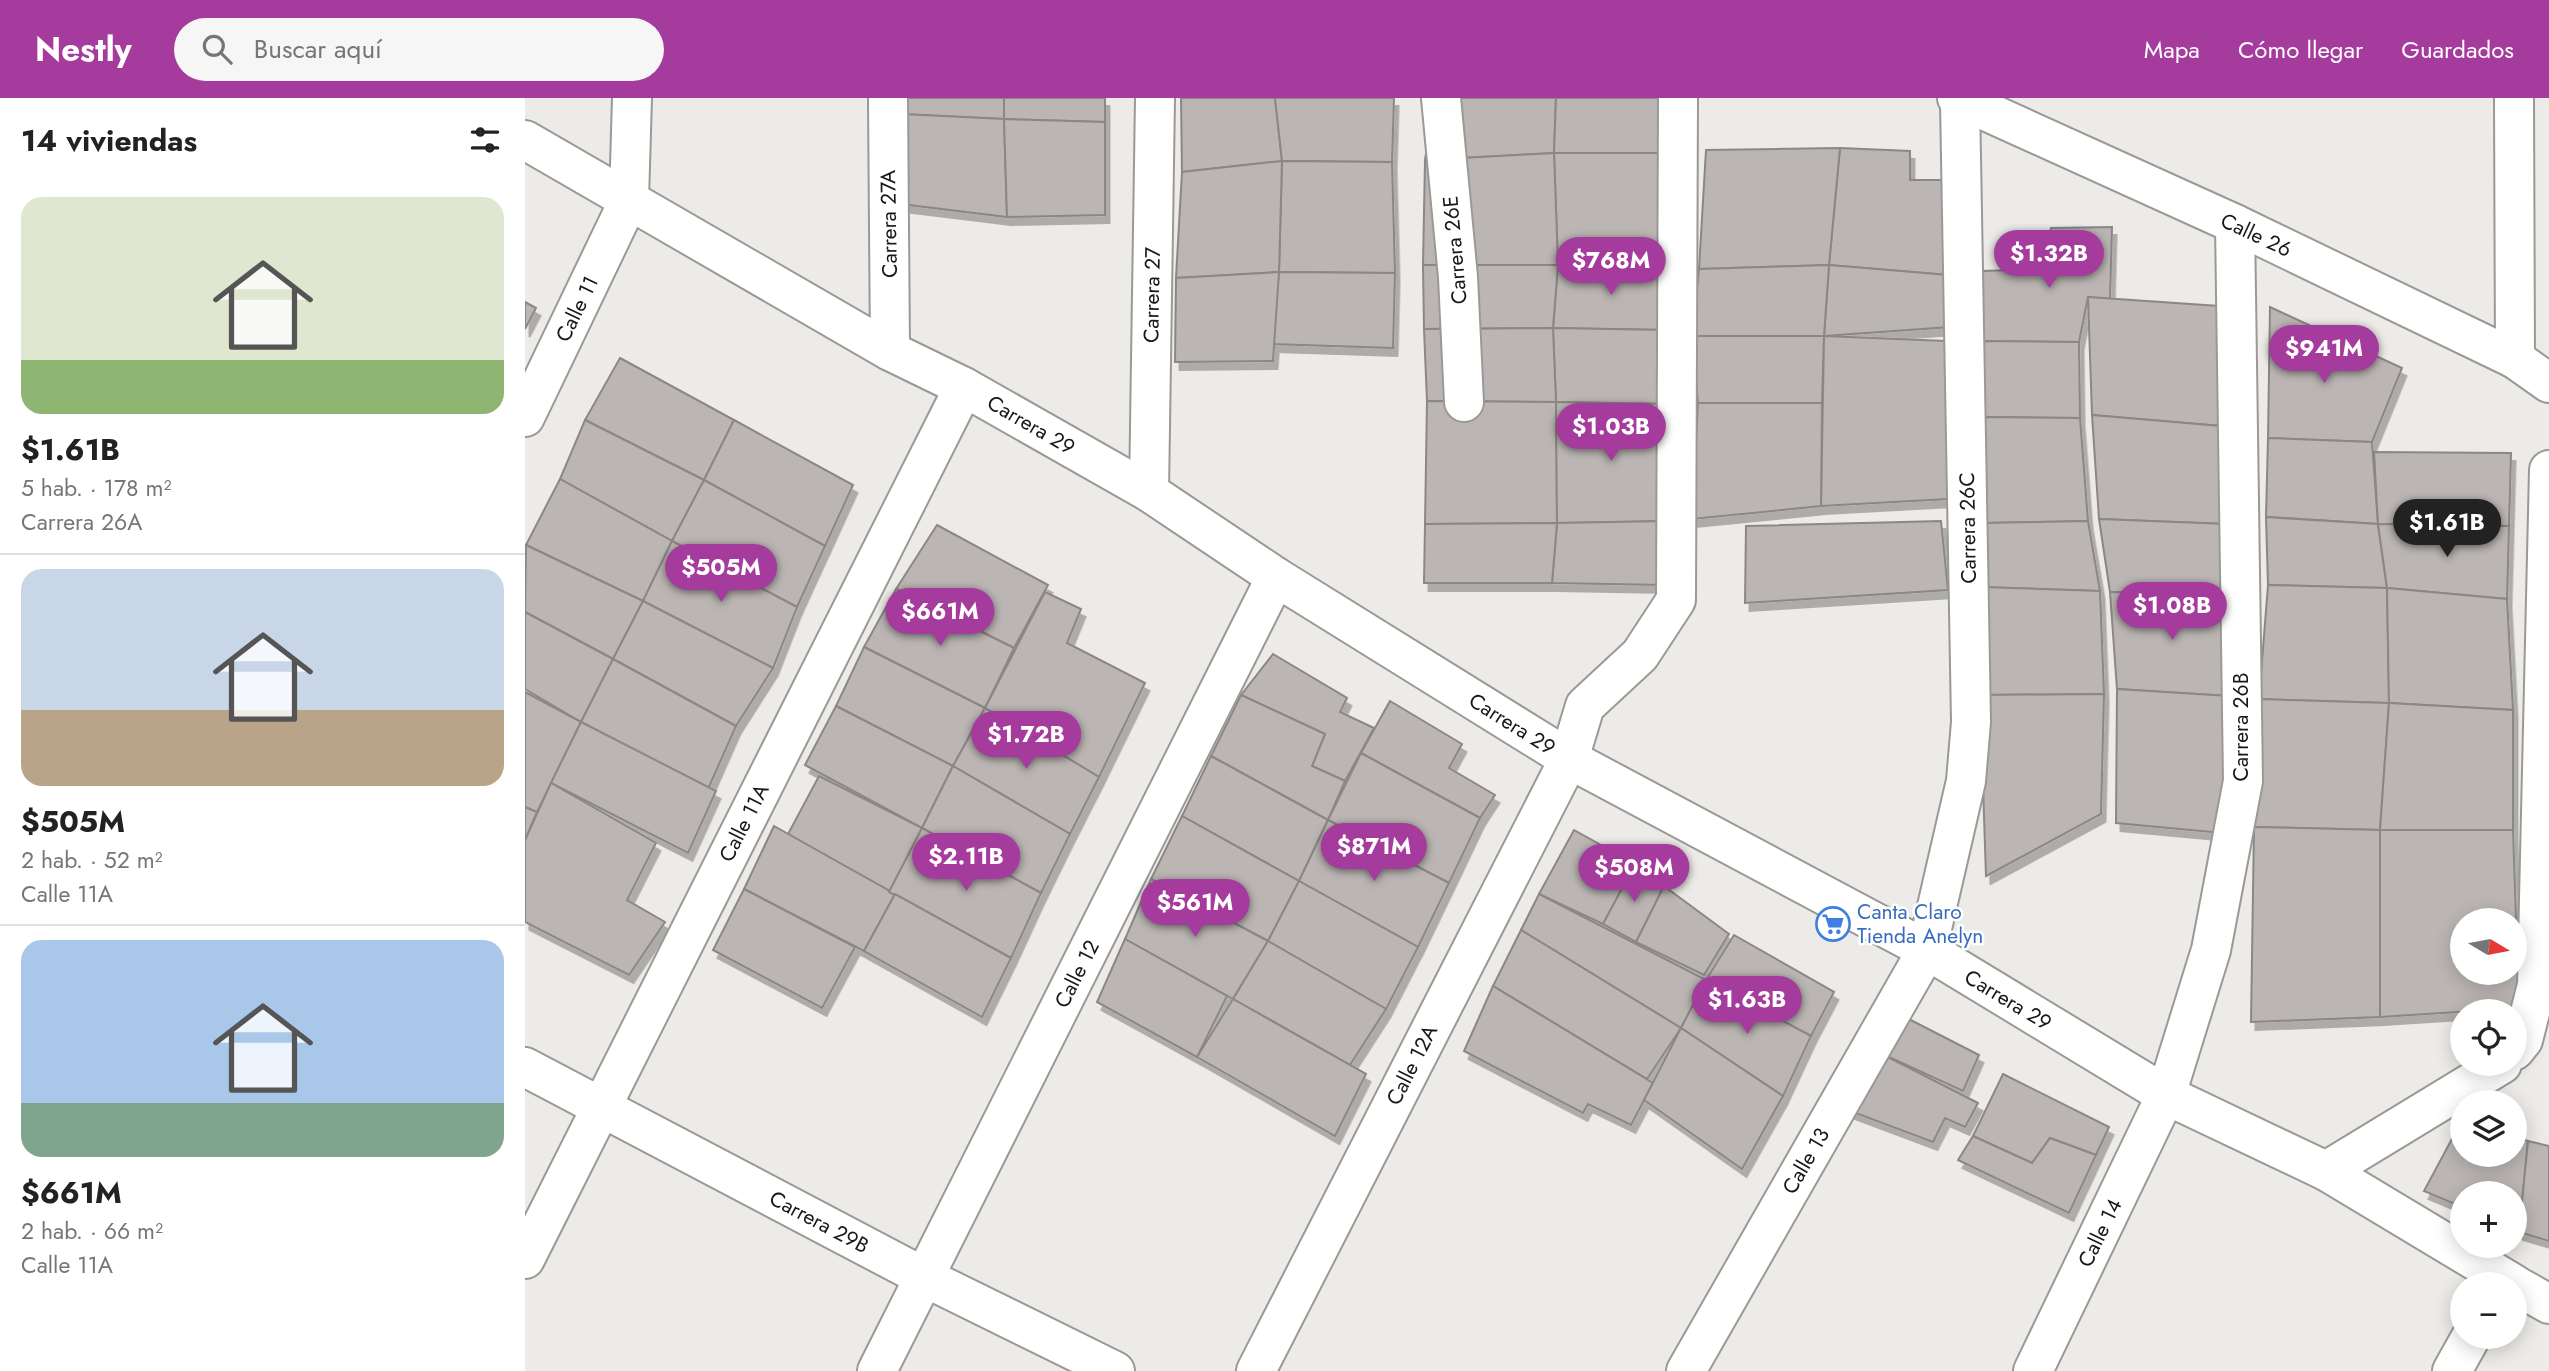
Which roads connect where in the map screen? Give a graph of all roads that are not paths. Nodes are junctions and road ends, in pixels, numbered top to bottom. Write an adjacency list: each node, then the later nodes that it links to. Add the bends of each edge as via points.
1 (632, 98): 9 (street)
2 (887, 98): 11 (street, Carrera 27A)
3 (1155, 98): 18 (street, Carrera 27)
4 (1441, 98): 15 (street, Carrera 26E)
5 (1678, 98): 20 (street, Calle 12A, via 1676,600 1640,654 1585,706)
6 (2514, 98): 12 (street)
7 (1959, 99): 10 (street, Calle 26); 21 (street, Carrera 26C, via 1971,722 1966,781)
8 (525, 140): 9 (street, Carrera 29)
9 (629, 200): 11 (street, Carrera 29); 16 (street, Calle 11)
10 (2235, 224): 12 (street, Calle 26); 25 (street, Carrera 26B, via 2243,781 2211,950)
11 (890, 351): 14 (street, Carrera 29)
12 (2515, 359): 13 (street, Calle 26)
13 (2549, 383)
14 (964, 387): 18 (street, Carrera 29); 26 (street, Calle 11A)
15 (1464, 402)
16 (525, 418)
17 (2549, 470): 22 (street, via 2537,985)
18 (1149, 492): 19 (street, Carrera 29)
19 (1276, 577): 20 (street, Carrera 29); 30 (street, Calle 12)
20 (1569, 760): 21 (street, Carrera 29); 36 (street, Calle 12A)
21 (1927, 950): 25 (street, Carrera 29); 37 (street, Calle 13)
22 (2527, 1024)
23 (525, 1067): 26 (street, Carrera 29B)
24 (2482, 1076): 27 (street)
25 (2166, 1095): 27 (street, Carrera 29); 38 (street, Calle 14)
26 (601, 1107): 28 (street, Calle 11A); 30 (street, Carrera 29B)
27 (2326, 1171): 29 (street, Carrera 29)
28 (525, 1259)
29 (2490, 1272)
30 (923, 1278): 34 (street, Calle 12); 35 (street, Carrera 29B)
31 (2527, 1293): 32 (street, Carrera 29)
32 (2549, 1304)
33 (2464, 1349): 39 (street)
34 (877, 1371)
35 (1115, 1371)
36 (1256, 1371)
37 (1686, 1371)
38 (2033, 1371)
39 (2452, 1371)

